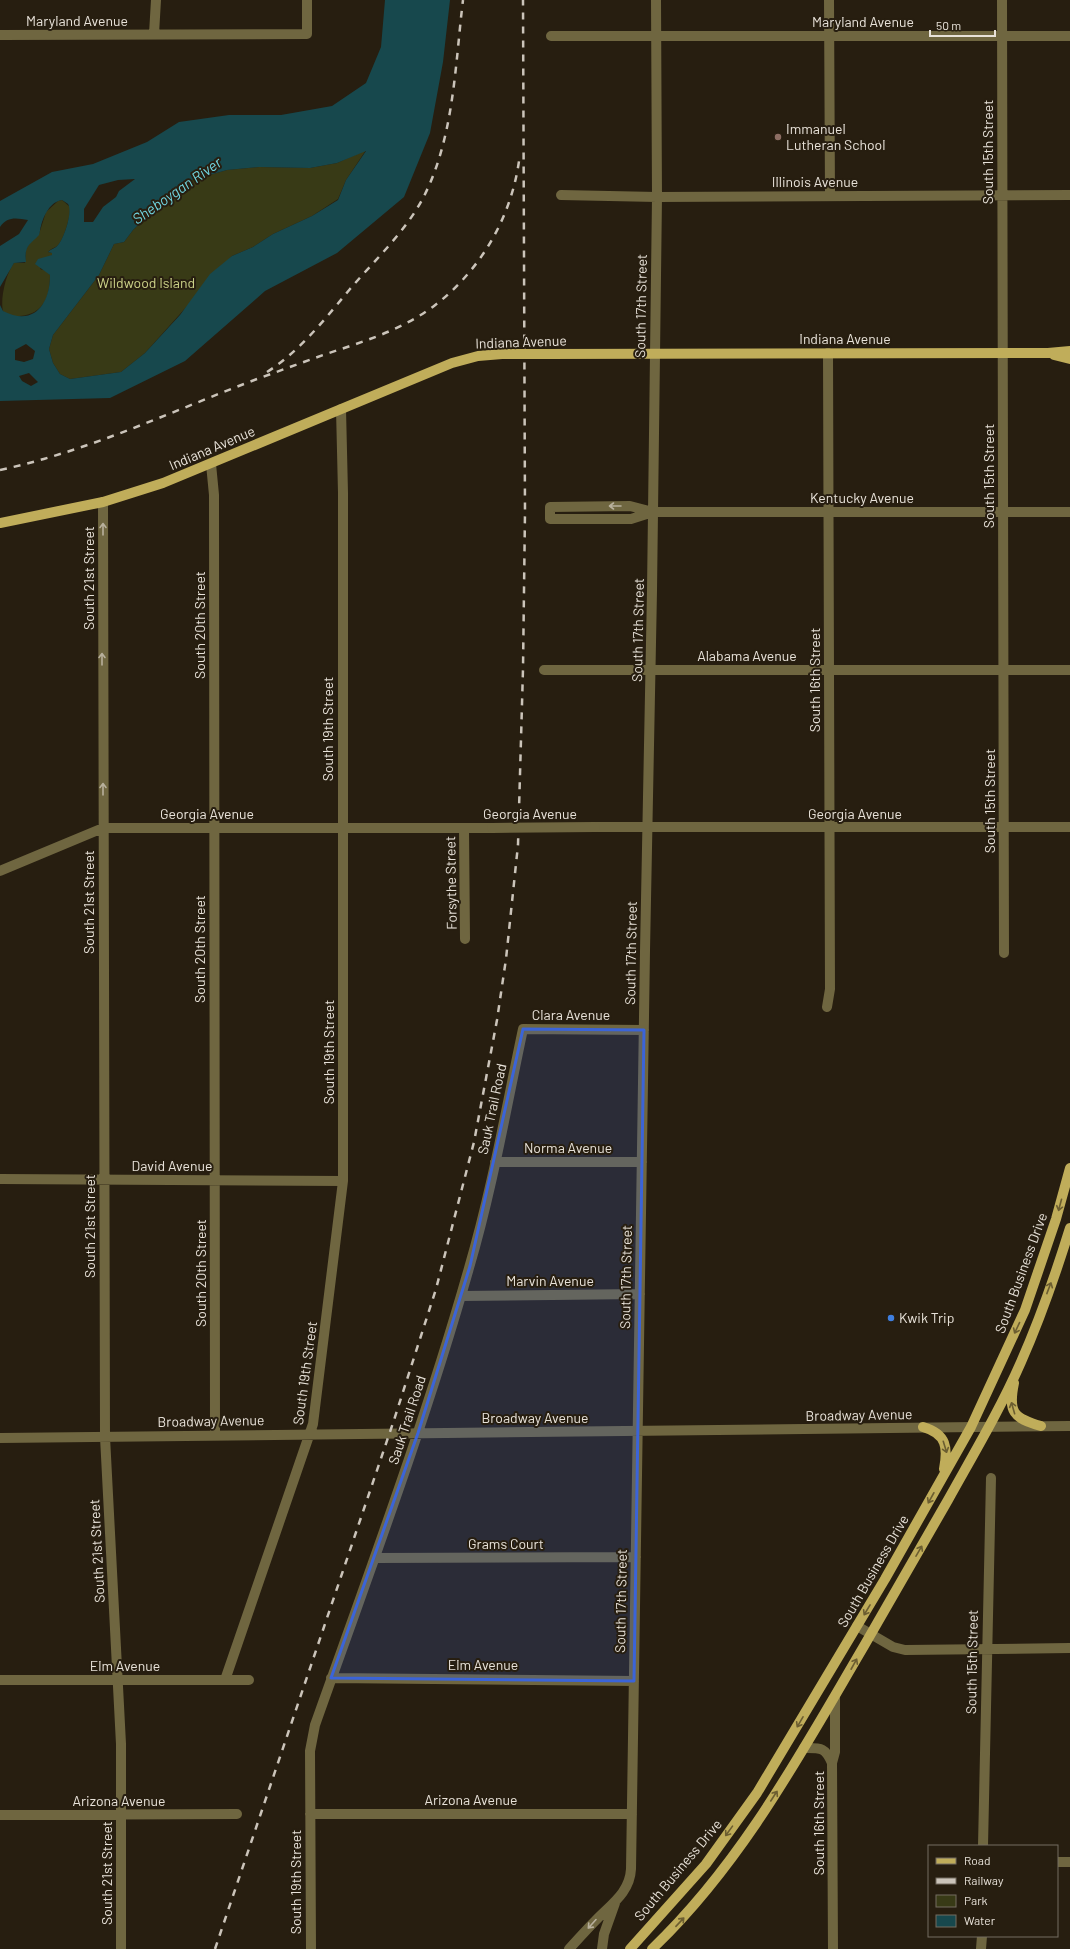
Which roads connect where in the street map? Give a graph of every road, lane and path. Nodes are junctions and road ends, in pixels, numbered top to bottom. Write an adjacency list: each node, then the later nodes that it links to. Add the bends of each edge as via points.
1 (156, 0): 6 (street)
2 (307, 0): 6 (street, Maryland Avenue, via 307,34)
3 (656, 0): 12 (street, South 17th Street)
4 (829, 0): 9 (street)
5 (1002, 0): 10 (street, South 15th Street)
6 (154, 34): 7 (street, Maryland Avenue)
7 (0, 35)
8 (551, 36): 12 (street, Maryland Avenue)
9 (830, 36): 10 (street, Maryland Avenue); 12 (street, Maryland Avenue); 16 (street)
10 (1002, 36): 11 (street, Maryland Avenue); 14 (street, South 15th Street)
11 (1070, 36)
12 (656, 37): 17 (street, South 17th Street)
13 (561, 195): 17 (street, Illinois Avenue)
14 (1002, 195): 15 (street, Illinois Avenue); 16 (street, Illinois Avenue); 19 (street, South 15th Street)
15 (1070, 195)
16 (830, 196): 17 (street, Illinois Avenue)
17 (656, 197): 20 (street, South 17th Street)
18 (1070, 351): 22 (main road, Indiana Avenue)
19 (1002, 353): 21 (main road, Indiana Avenue); 22 (main road, Indiana Avenue); 29 (street, South 15th Street)
20 (654, 354): 21 (main road, Indiana Avenue); 24 (main road, Indiana Avenue, bridge, via 478,356 452,363); 27 (street, South 17th Street)
21 (828, 354): 28 (street, South 16th Street)
22 (1048, 354): 23 (main road, Indiana Avenue)
23 (1070, 359)
24 (341, 409): 25 (main road, Indiana Avenue); 42 (street, South 19th Street)
25 (211, 464): 26 (main road, Indiana Avenue); 41 (street, South 20th Street, via 214,495)
26 (103, 502): 31 (main road, Indiana Avenue); 40 (street, South 21st Street, one-way to 26)
27 (654, 512): 27 (street, Kentucky Avenue, one-way to 27, via 630,506 550,507 550,519 634,519); 28 (street, Kentucky Avenue); 33 (street, South 17th Street)
28 (829, 512): 29 (street, Kentucky Avenue); 34 (street, South 16th Street)
29 (1003, 512): 30 (street, Kentucky Avenue); 35 (street, South 15th Street)
30 (1070, 512)
31 (0, 523)
32 (544, 670): 33 (street, Alabama Avenue)
33 (651, 670): 34 (street, Alabama Avenue); 37 (street, South 17th Street)
34 (829, 670): 35 (street, Alabama Avenue); 44 (street, South 16th Street)
35 (1003, 670): 36 (street, Alabama Avenue); 38 (street, South 15th Street)
36 (1070, 670)
37 (649, 827): 43 (street, Georgia Avenue, bridge); 44 (street, Georgia Avenue); 50 (street, South 17th Street)
38 (1004, 827): 39 (street, Georgia Avenue); 44 (street, Georgia Avenue); 47 (street, South 15th Street)
39 (1070, 827)
40 (103, 828): 41 (street, Georgia Avenue); 45 (street, Georgia Avenue); 55 (street, South 21st Street)
41 (214, 828): 42 (street, Georgia Avenue); 56 (street, South 20th Street)
42 (344, 828): 43 (street, Georgia Avenue); 57 (street, South 19th Street)
43 (464, 828): 46 (street, Forsythe Street)
44 (829, 828): 48 (street, South 16th Street, via 830,989)
45 (0, 871)
46 (465, 939)
47 (1004, 953)
48 (827, 1007)
49 (523, 1029): 50 (street, Clara Avenue); 51 (street, Sauk Trail Road)
50 (644, 1030): 52 (street, South 17th Street)
51 (495, 1162): 52 (street, Norma Avenue); 60 (street, Sauk Trail Road)
52 (642, 1162): 59 (street, South 17th Street)
53 (1070, 1168): 65 (main road, South Business Drive, one-way to 65, via 1056,1219 1025,1310)
54 (0, 1179): 55 (street, David Avenue)
55 (104, 1180): 56 (street, David Avenue); 71 (street, South 21st Street)
56 (215, 1180): 57 (street, David Avenue); 70 (street, South 20th Street)
57 (343, 1181): 69 (street, South 19th Street, via 314,1420)
58 (1070, 1228): 61 (main road, South Business Drive, one-way to 58)
59 (640, 1294): 60 (street, Marvin Avenue); 67 (street, South 17th Street)
60 (461, 1296): 68 (street, Sauk Trail Road)
61 (1016, 1372): 62 (main road, one-way to 61, via 1020,1418 1012,1408); 66 (main road, South Business Drive)
62 (1041, 1426): 63 (street, Broadway Avenue); 66 (street, Broadway Avenue)
63 (1070, 1426)
64 (924, 1427): 65 (street, Broadway Avenue); 67 (street, Broadway Avenue); 73 (main road, one-way to 73, via 938,1434 944,1443 947,1456)
65 (971, 1427): 66 (street, Broadway Avenue); 73 (main road, South Business Drive)
66 (989, 1427): 78 (main road, South Business Drive, one-way to 66)
67 (638, 1431): 68 (street, Broadway Avenue); 75 (street, South 17th Street)
68 (418, 1433): 69 (street, Broadway Avenue); 76 (street, Sauk Trail Road)
69 (310, 1434): 70 (street, Broadway Avenue); 84 (street, South 19th Street)
70 (215, 1435): 71 (street, Broadway Avenue)
71 (104, 1437): 72 (street, Broadway Avenue); 83 (street, South 21st Street)
72 (0, 1438)
73 (943, 1477): 77 (main road, South Business Drive, one-way to 77)
74 (991, 1478): 80 (street, South 15th Street)
75 (636, 1557): 76 (street, Grams Court); 86 (street, South 17th Street)
76 (375, 1558): 81 (street, Sauk Trail Road)
77 (858, 1626): 78 (street); 104 (main road, South Business Drive, one-way to 104, via 757,1793 706,1864)
78 (871, 1634): 80 (street, via 893,1647 907,1650); 87 (main road, South Business Drive, one-way to 78)
79 (1070, 1648): 80 (street)
80 (987, 1649): 95 (street, South 15th Street)
81 (331, 1678): 86 (street, Elm Avenue); 91 (street, Sauk Trail Road, via 311,1743)
82 (0, 1680): 83 (street, Elm Avenue)
83 (118, 1680): 84 (street, Elm Avenue); 93 (street, South 21st Street)
84 (225, 1680): 85 (street, Elm Avenue)
85 (249, 1680)
86 (634, 1681): 92 (street, South 17th Street)
87 (835, 1698): 88 (main road, South Business Drive); 89 (street, South 16th Street, via 835,1752)
88 (804, 1748): 89 (street, via 820,1748 827,1752); 105 (main road, South Business Drive, one-way to 88, via 690,1912 722,1872 746,1840)
89 (832, 1763): 106 (street, South 16th Street)
90 (237, 1814): 93 (street, Arizona Avenue)
91 (310, 1814): 92 (street, Arizona Avenue); 101 (street, South 19th Street)
92 (632, 1814): 98 (street, South 17th Street, via 631,1874 624,1892)
93 (122, 1815): 94 (street, Arizona Avenue); 100 (street, South 21st Street)
94 (0, 1816)
95 (983, 1845)
96 (1058, 1862): 97 (street)
97 (1070, 1862)
98 (615, 1903): 102 (street, South 17th Street, one-way to 102); 103 (street, South 17th Street, via 604,1934)
99 (982, 1937): 107 (street)
100 (121, 1949)
101 (311, 1949)
102 (569, 1949)
103 (602, 1949)
104 (630, 1949)
105 (652, 1949)
106 (833, 1949)
107 (981, 1949)

